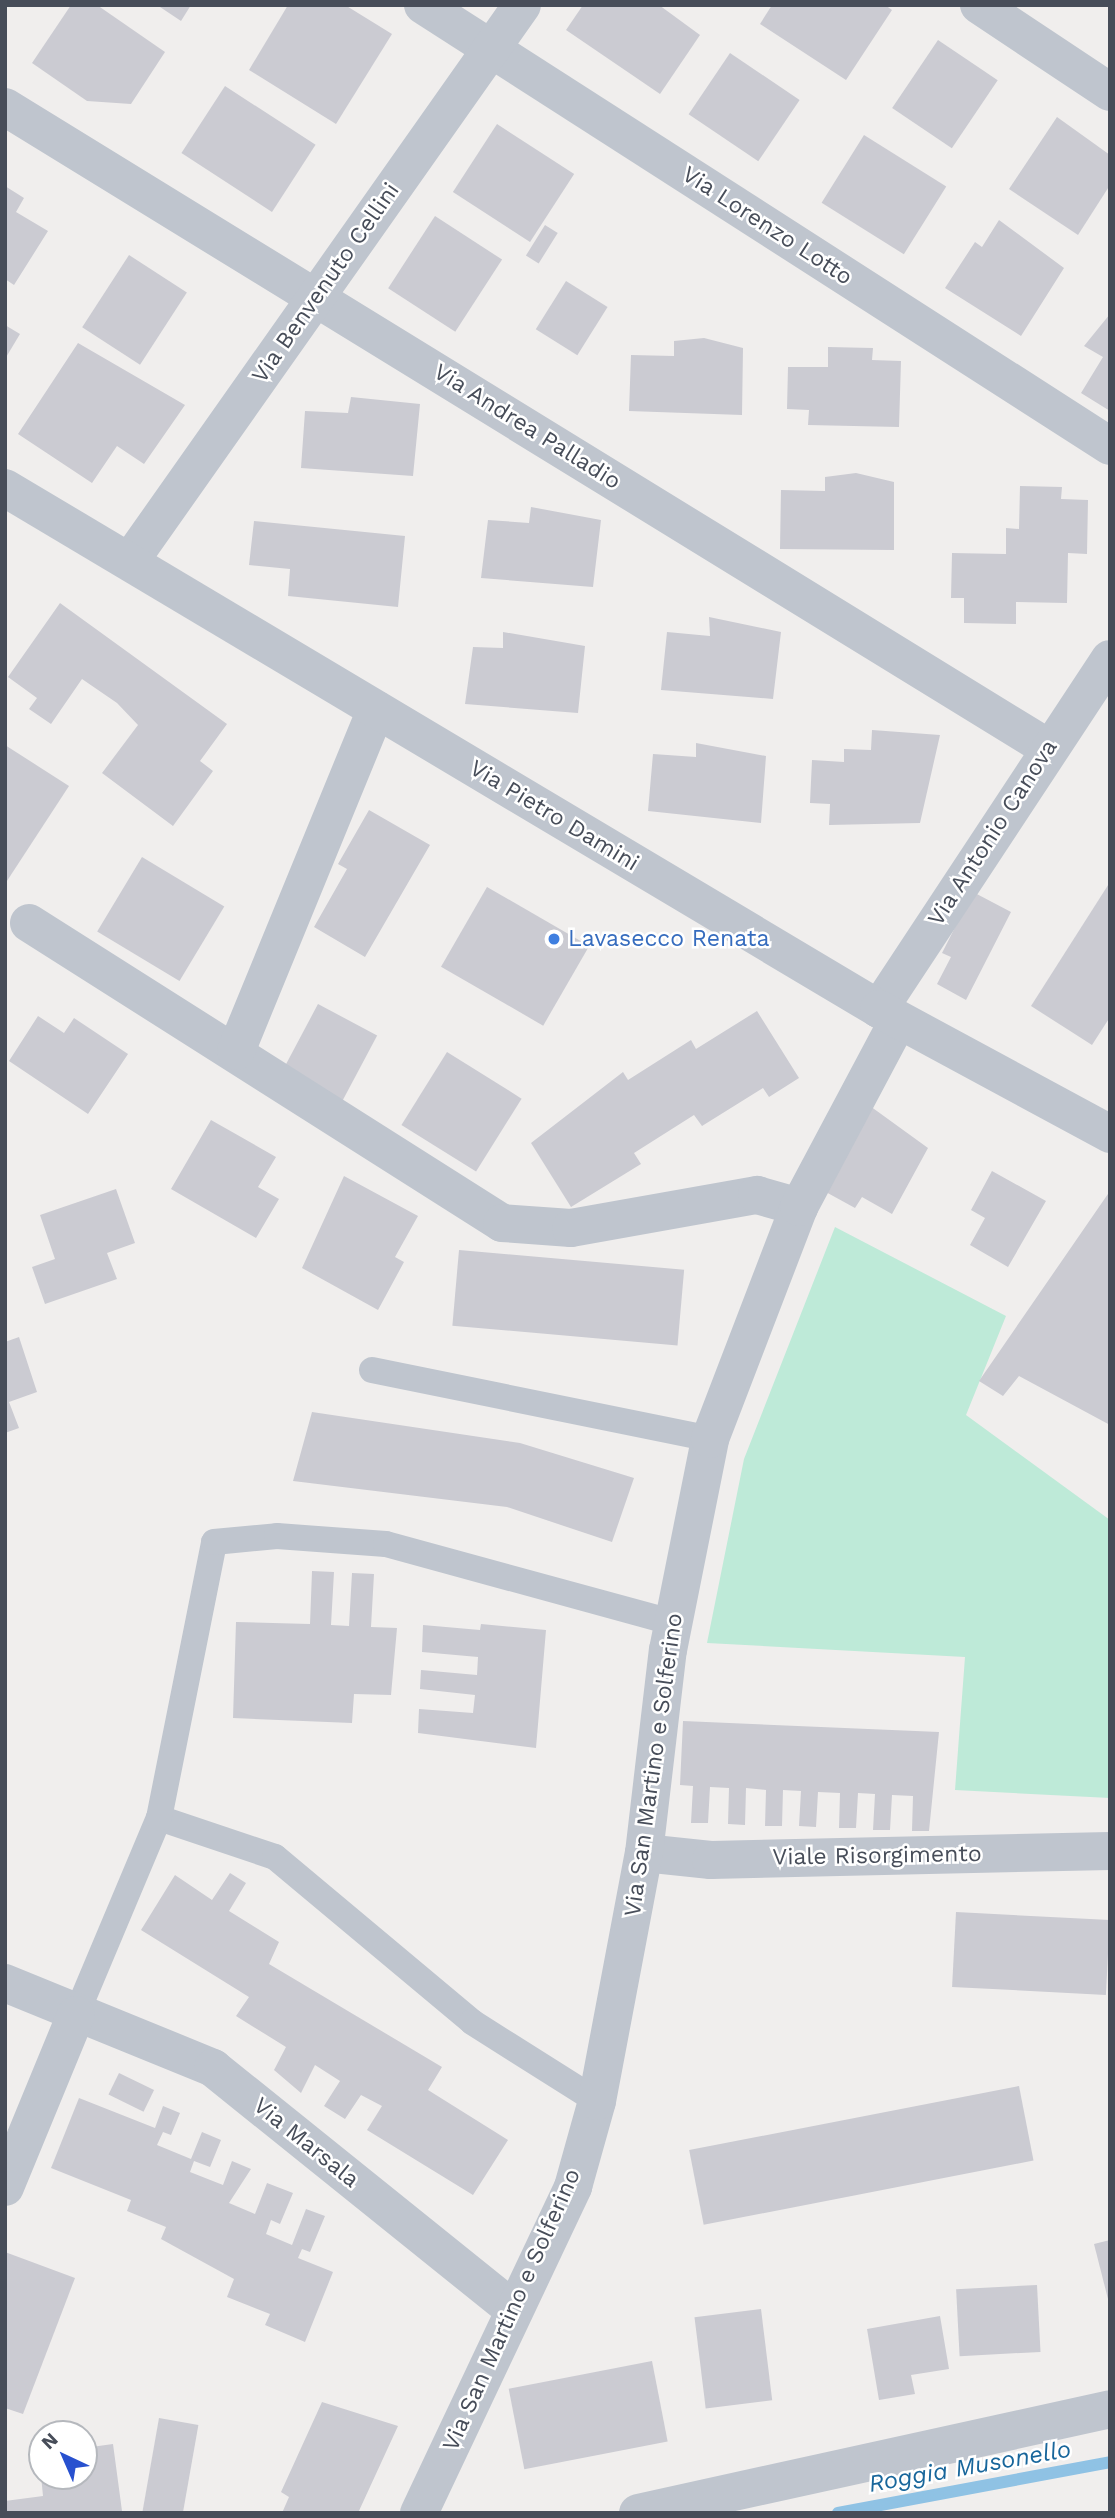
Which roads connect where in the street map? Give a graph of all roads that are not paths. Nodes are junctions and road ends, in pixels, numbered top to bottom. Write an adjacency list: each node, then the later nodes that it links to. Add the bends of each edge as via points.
1 (423, 5): 4 (street, Via Lorenzo Lotto)
2 (522, 5): 4 (street, Via Benvenuto Cellini)
3 (979, 5): 5 (street)
4 (492, 48): 7 (street, Via Benvenuto Cellini); 8 (street, Via Lorenzo Lotto)
5 (1110, 92)
6 (5, 107): 7 (street, Via Andrea Palladio)
7 (316, 296): 10 (street, Via Benvenuto Cellini); 13 (street, Via Andrea Palladio)
8 (1110, 446)
9 (5, 488): 10 (street, Via Pietro Damini)
10 (130, 561): 12 (street, Via Pietro Damini)
11 (1110, 659): 13 (street, Via Antonio Canova)
12 (376, 710): 15 (street, Via Pietro Damini); 16 (street)
13 (1048, 748): 15 (street, Via Antonio Canova)
14 (30, 923): 16 (street)
15 (889, 1015): 17 (street, Via Pietro Damini); 18 (street, Via San Martino e Solferino)
16 (236, 1051): 18 (street, via 502,1223 571,1228 757,1195)
17 (1110, 1134)
18 (799, 1207): 20 (street, Via San Martino e Solferino)
19 (372, 1370): 20 (lane)
20 (710, 1439): 21 (street, Via San Martino e Solferino)
21 (674, 1623): 22 (lane, via 386,1544 277,1536 214,1542); 24 (street, Via San Martino e Solferino)
22 (159, 1818): 26 (lane); 27 (lane, via 275,1857 472,2022)
23 (1110, 1851): 24 (street, Viale Risorgimento, via 711,1860)
24 (644, 1853): 27 (street, Via San Martino e Solferino)
25 (5, 1983): 26 (street, Via Marsala)
26 (76, 2015): 28 (street); 29 (street, Via Marsala, via 213,2068)
27 (597, 2101): 29 (street, Via San Martino e Solferino, via 573,2187)
28 (5, 2187)
29 (513, 2309): 31 (street, Via San Martino e Solferino)
30 (1110, 2409): 32 (street)
31 (419, 2513)
32 (638, 2513)

